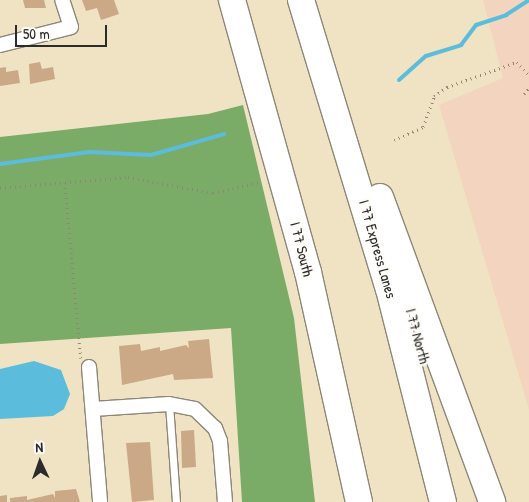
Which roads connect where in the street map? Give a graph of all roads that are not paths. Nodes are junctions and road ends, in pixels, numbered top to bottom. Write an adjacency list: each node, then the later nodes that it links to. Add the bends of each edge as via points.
1 (62, 0): 6 (street, via 71,27 27,41)
2 (232, 0): 8 (highway, I 77 South)
3 (249, 0): 17 (highway, via 319,250)
4 (301, 0): 18 (highway, I 77 Express Lanes, via 384,271)
5 (318, 0): 7 (highway, I 77 North)
6 (0, 45)
7 (380, 198): 19 (highway, I 77 North); 20 (highway)
8 (308, 272): 15 (highway); 16 (highway, I 77 South)
9 (89, 367): 11 (street)
10 (169, 404): 11 (street); 13 (lane); 14 (street, via 196,409 215,428 222,453)
11 (92, 409): 12 (street)
12 (100, 502)
13 (176, 502)
14 (225, 502)
15 (341, 502)
16 (359, 502)
17 (375, 502)
18 (443, 502)
19 (460, 502)
20 (492, 502)

